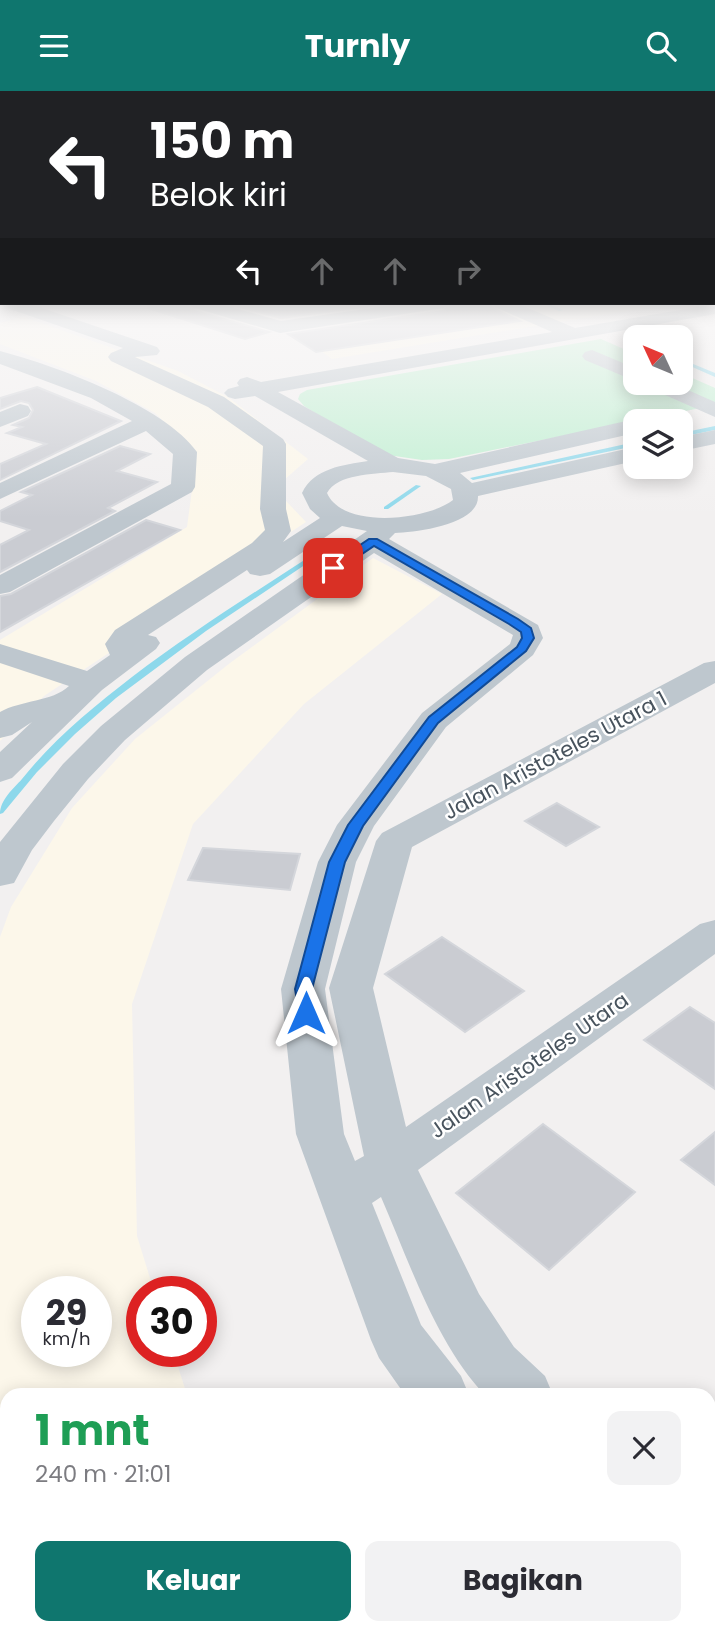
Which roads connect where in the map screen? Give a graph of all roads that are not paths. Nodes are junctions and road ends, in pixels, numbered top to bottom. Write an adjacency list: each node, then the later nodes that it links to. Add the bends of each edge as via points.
1 (40, 374): 7 (street)
2 (47, 374): 12 (street)
3 (156, 374): 28 (street, via 216,401 275,444 273,509 278,531 261,549 126,636 120,644)
4 (204, 374): 8 (street)
5 (288, 374): 8 (street)
6 (300, 374): 8 (street)
7 (8, 383)
8 (234, 384): 14 (street); 19 (street)
9 (681, 395): 10 (street)
10 (715, 410): 11 (street)
11 (693, 414)
12 (150, 421): 23 (street); 26 (street, via 185,452 183,487)
13 (623, 429): 21 (street)
14 (291, 432)
15 (715, 437): 16 (street)
16 (693, 442)
17 (325, 455): 20 (street)
18 (623, 457): 22 (street)
19 (393, 465): 20 (street); 21 (street)
20 (348, 470): 24 (street, via 320,484 315,492 325,510)
21 (436, 471): 22 (street)
22 (466, 491): 25 (street, via 466,502 456,511)
23 (0, 492)
24 (340, 517): 25 (street); 28 (street)
25 (381, 533): 33 (street, via 527,631 528,638 522,649 433,720); 34 (street, via 211,651 121,725 59,790 8,856)
26 (0, 586)
27 (0, 653): 30 (street, via 31,664)
28 (126, 657): 30 (street)
29 (715, 670): 33 (street, Jalan Aristoteles Utara 1)
30 (80, 693): 31 (street, via 7,721); 32 (street)
31 (0, 728)
32 (0, 771)
33 (375, 833): 36 (street, via 351,988); 37 (street, via 337,862 303,989 320,1135)
34 (0, 874)
35 (715, 934): 36 (street, Jalan Aristoteles Utara)
36 (390, 1163): 37 (street, Jalan Aristoteles Utara); 39 (street, via 459,1311 494,1365)
37 (343, 1197): 38 (street, via 398,1340)
38 (435, 1388)
39 (517, 1388)

